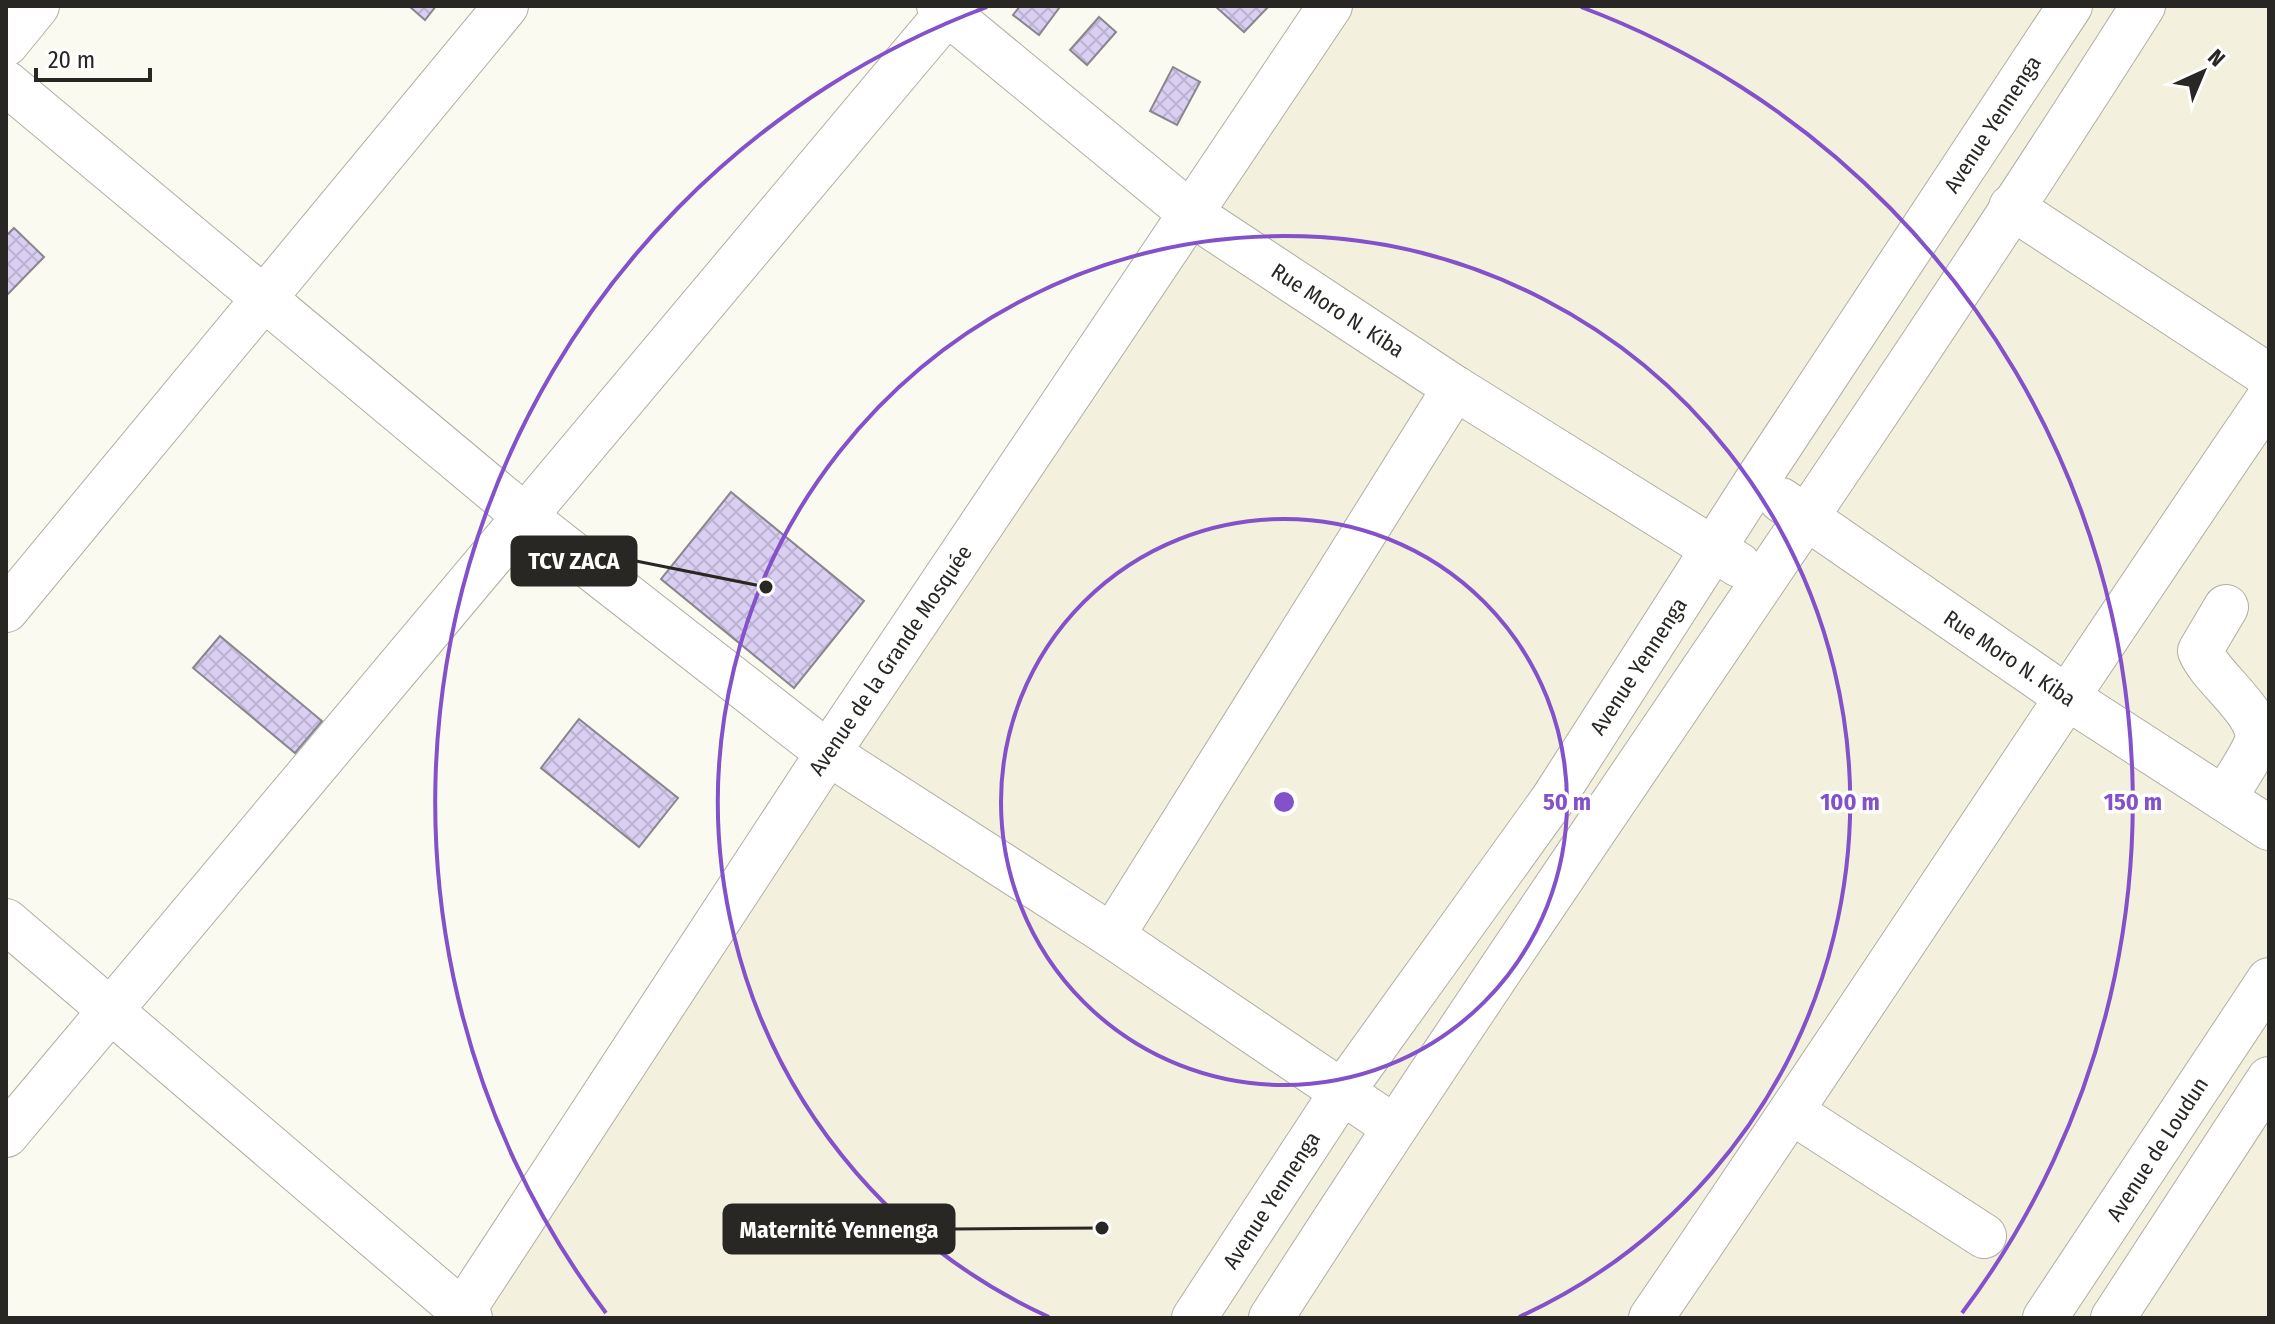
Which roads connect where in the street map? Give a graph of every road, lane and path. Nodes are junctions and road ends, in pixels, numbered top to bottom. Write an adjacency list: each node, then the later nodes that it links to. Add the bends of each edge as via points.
1 (37, 6): 8 (street)
2 (506, 6): 12 (street)
3 (1330, 6): 11 (street, Avenue de la Grande Mosquée)
4 (2143, 6): 7 (street)
5 (2067, 7): 7 (street); 16 (street, Avenue Yennenga)
6 (946, 8): 11 (street, Rue Moro N. Kiba); 17 (street)
7 (2120, 43): 10 (street)
8 (6, 44)
9 (6, 83): 12 (street)
10 (2011, 207): 13 (street); 18 (street)
11 (1190, 213): 14 (street, Rue Moro N. Kiba); 24 (street, Avenue de la Grande Mosquée)
12 (263, 298): 17 (street); 22 (street)
13 (2269, 376)
14 (1455, 388): 19 (street, Rue Moro N. Kiba); 28 (street)
15 (2269, 398): 23 (street)
16 (1756, 482): 18 (street, Rue Moro N. Kiba); 19 (street, Avenue Yennenga)
17 (527, 518): 24 (street); 30 (street)
18 (1805, 518): 20 (street); 23 (street, Rue Moro N. Kiba)
19 (1714, 548): 20 (street, Rue Moro N. Kiba); 32 (street, Avenue Yennenga, via 1553,799)
20 (1761, 581): 34 (street)
21 (2226, 607): 25 (street, via 2200,651 2206,667 2256,721 2258,741)
22 (6, 610)
23 (2065, 696): 25 (street, Rue Moro N. Kiba); 33 (street)
24 (828, 753): 28 (street); 37 (street, Avenue de la Grande Mosquée)
25 (2224, 799): 26 (street, Rue Moro N. Kiba)
26 (2269, 828)
27 (6, 921): 30 (street)
28 (1112, 936): 32 (street)
29 (2269, 980): 41 (street, Avenue de Loudun)
30 (111, 1011): 35 (street); 37 (street)
31 (2269, 1079): 42 (street)
32 (1342, 1092): 34 (street); 38 (street, Avenue Yennenga)
33 (1792, 1112): 36 (street); 40 (street)
34 (1394, 1127): 39 (street)
35 (6, 1135)
36 (1984, 1236)
37 (463, 1316)
38 (1194, 1318)
39 (1271, 1318)
40 (1651, 1318)
41 (2045, 1318)
42 (2113, 1318)

